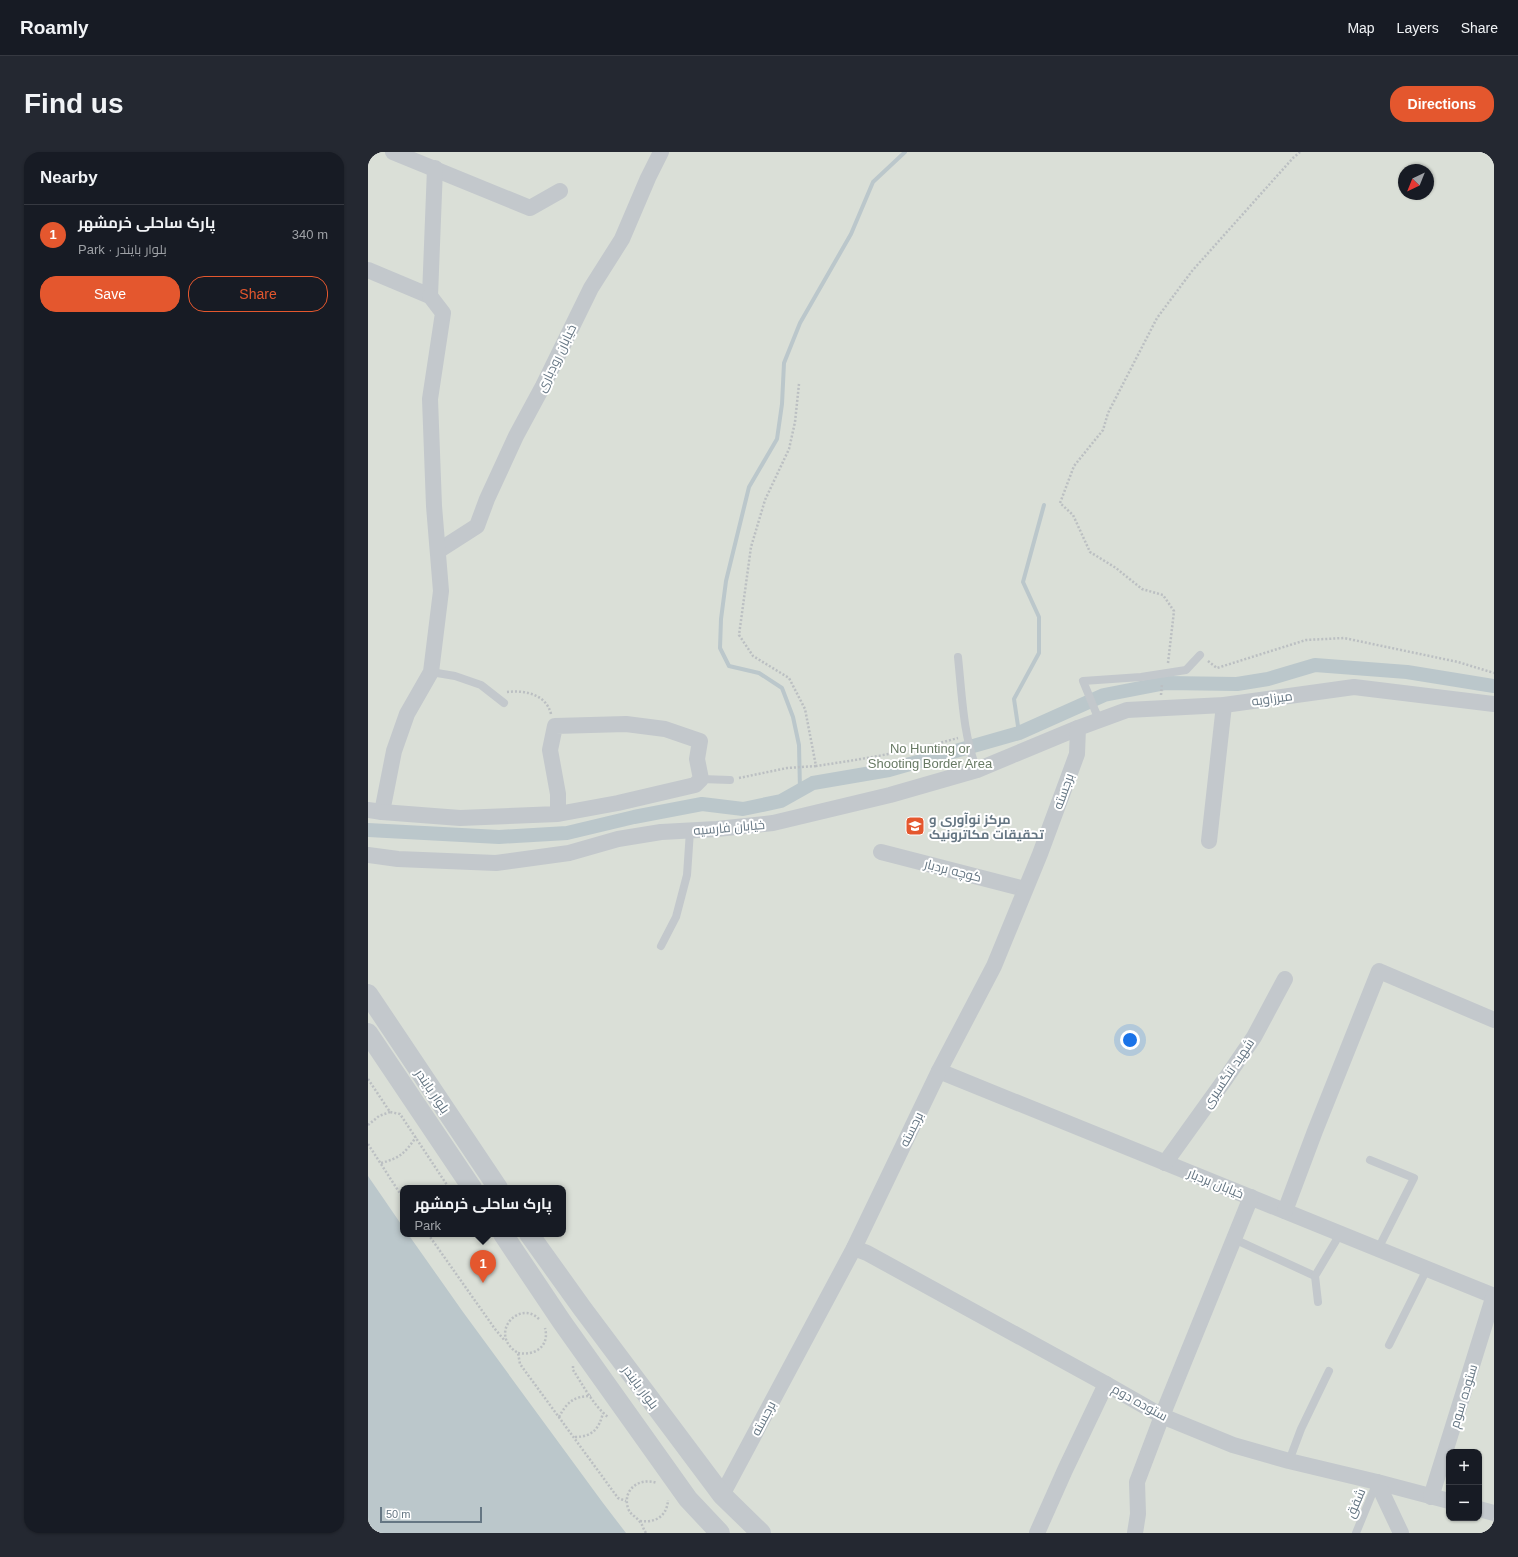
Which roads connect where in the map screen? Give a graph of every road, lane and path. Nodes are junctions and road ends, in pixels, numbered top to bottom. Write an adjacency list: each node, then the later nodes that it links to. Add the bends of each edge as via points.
1 (393, 152): 4 (street)
2 (662, 152): 9 (street, خیابان رودباری, via 622,239 591,288 516,436 486,499 477,526)
3 (1300, 152): 14 (path, via 1192,271 1157,318 1108,413 1102,430 1074,466 1060,503 1073,515 1090,552 1116,568 1142,589 1163,595 1174,611)
4 (435, 168): 5 (street, via 530,208); 7 (street)
5 (560, 191)
6 (368, 270): 7 (street)
7 (430, 296): 9 (street, via 443,313 430,399)
8 (799, 384): 25 (path, via 789,449 765,500 751,547 739,635 753,656 789,678 805,709)
9 (438, 551): 12 (street, via 441,591)
10 (1200, 655): 13 (path, via 1217,668 1306,640 1344,638); 14 (lane, via 1186,670)
11 (958, 657): 23 (lane)
12 (431, 672): 15 (lane, via 455,676 481,685); 28 (street, via 407,714)
13 (1494, 672)
14 (1164, 677): 16 (path); 20 (lane, via 1083,681)
15 (491, 693): 17 (lane); 21 (path, via 512,691 536,695 549,707)
16 (1161, 695)
17 (504, 703)
18 (1224, 704): 19 (street, میرزاویه, via 1354,687); 20 (street, میرزاویه, via 1127,710); 31 (street)
19 (1494, 704)
20 (1097, 715): 22 (street, میرزاویه)
21 (554, 726): 26 (street, via 626,724 665,729 700,741 697,759); 29 (street, via 550,750 558,794)
22 (1078, 728): 24 (street, خیابان فارسیه); 34 (street, برجسته, via 1077,754)
23 (967, 739): 24 (lane); 25 (path, via 867,759)
24 (975, 764): 30 (street, خیابان فارسیه, via 890,795 773,823)
25 (816, 766): 27 (path, via 787,768)
26 (701, 779): 27 (lane); 29 (street, via 695,785)
27 (730, 780)
28 (375, 811): 29 (street, via 460,818)
29 (558, 814)
30 (690, 831): 33 (street, خیابان فارسیه, via 661,832 618,839 569,853 496,862 398,859); 35 (lane, via 687,875 676,917)
31 (1208, 841)
32 (881, 852): 34 (street, کوچه بردبار)
33 (368, 855)
34 (1025, 889): 40 (street, برجسته, via 994,966)
35 (660, 946)
36 (1285, 979): 48 (street, شهید تنگسیری, via 1254,1037)
37 (368, 994): 51 (street, بلوار بایندر)
38 (1494, 1020): 54 (street, via 1379,971)
39 (368, 1033): 50 (street, بلوار بایندر)
40 (939, 1071): 48 (street, خیابان بردبار); 60 (street, برجسته)
41 (368, 1079): 42 (path)
42 (390, 1112): 43 (path, via 379,1116); 44 (path, via 400,1114)
43 (368, 1125)
44 (416, 1137): 47 (path, via 403,1154 394,1160); 49 (path)
45 (368, 1144): 47 (path)
46 (1370, 1160): 61 (lane, via 1414,1178)
47 (381, 1163): 52 (path)
48 (1165, 1163): 53 (street, خیابان بردبار)
49 (447, 1185)
50 (470, 1185)
51 (496, 1185)
52 (400, 1193)
53 (1251, 1197): 54 (street, خیابان بردبار); 59 (street)
54 (1285, 1211): 55 (street, خیابان بردبار)
55 (1340, 1234): 61 (street, خیابان بردبار); 63 (lane)
56 (430, 1237): 68 (path)
57 (505, 1237): 67 (street, بلوار بایندر)
58 (531, 1237): 66 (street, بلوار بایندر)
59 (1234, 1239): 63 (lane); 75 (street)
60 (854, 1248): 72 (street, ستوده دوم); 81 (street, برجسته)
61 (1378, 1249): 62 (street, خیابان بردبار)
62 (1427, 1269): 64 (street, خیابان بردبار); 69 (lane)
63 (1315, 1276): 65 (lane)
64 (1494, 1295): 82 (street, ستوده سوم)
65 (1318, 1302)
66 (582, 1308): 67 (street); 81 (street, بلوار بایندر)
67 (562, 1322): 90 (street, بلوار بایندر, via 688,1499)
68 (506, 1342): 70 (path); 70 (path, via 504,1333 512,1318 528,1313 536,1316 546,1330 542,1347 535,1352)
69 (1388, 1345)
70 (518, 1353): 76 (path, via 520,1364)
71 (1329, 1371): 78 (lane, via 1301,1429)
72 (1106, 1384): 75 (street, ستوده دوم); 92 (street)
73 (591, 1396): 76 (path, via 574,1399 565,1406)
74 (603, 1413): 77 (path, via 600,1424 593,1432 583,1437)
75 (1162, 1416): 78 (street, ستوده دوم, via 1233,1445); 93 (street, via 1137,1482 1138,1514)
76 (560, 1417): 77 (path)
77 (574, 1437): 84 (path, via 618,1498)
78 (1289, 1461): 79 (street, ستوده دوم)
79 (1377, 1482): 82 (street, ستوده دوم); 94 (lane, شفق); 95 (street)
80 (661, 1487): 84 (path, via 650,1481 642,1482 628,1492)
81 (722, 1494): 91 (street, بلوار بایندر)
82 (1431, 1497): 85 (street, ستوده دوم)
83 (668, 1498): 88 (path, via 664,1514 657,1520)
84 (626, 1500): 88 (path, via 628,1509)
85 (1446, 1500)
86 (1482, 1510): 87 (street)
87 (1494, 1513)
88 (640, 1521): 89 (path)
89 (646, 1533)
90 (720, 1533)
91 (761, 1533)
92 (1037, 1533)
93 (1135, 1533)
94 (1356, 1533)
95 (1401, 1533)

